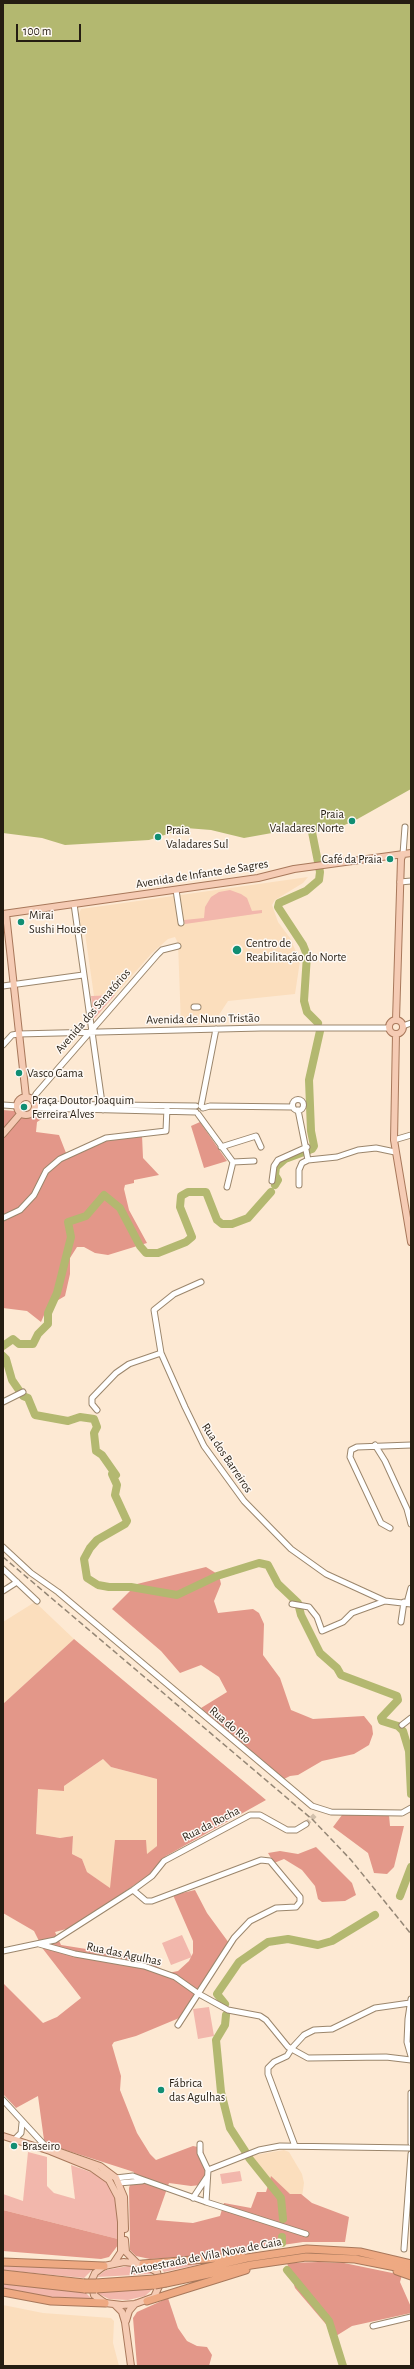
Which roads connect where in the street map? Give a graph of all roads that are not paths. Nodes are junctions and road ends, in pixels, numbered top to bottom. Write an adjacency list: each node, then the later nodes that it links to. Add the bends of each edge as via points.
1 (405, 827): 3 (street)
2 (411, 852): 3 (main road, Avenida de Infante de Sagres)
3 (403, 854): 5 (main road); 6 (main road, Avenida de Infante de Sagres, via 315,866)
4 (411, 881): 5 (street)
5 (400, 882): 14 (main road)
6 (176, 892): 7 (main road, Avenida de Infante de Sagres); 9 (street)
7 (74, 904): 8 (main road, Avenida de Infante de Sagres); 11 (street)
8 (4, 914): 12 (main road)
9 (181, 923)
10 (178, 946): 19 (street, Avenida dos Sanatórios, via 162,950 156,955)
11 (83, 975): 12 (street); 19 (street)
12 (13, 985): 13 (street); 20 (main road)
13 (3, 986)
14 (396, 1020): 16 (main road, via 402,1022); 17 (main road, via 390,1023)
15 (411, 1023): 16 (street)
16 (403, 1026): 21 (main road, via 402,1031)
17 (389, 1028): 18 (street, Avenida de Nuno Tristão); 21 (main road, via 390,1032)
18 (216, 1029): 19 (street, Avenida de Nuno Tristão); 30 (street)
19 (92, 1031): 20 (street, Avenida de Nuno Tristão); 24 (street, Avenida dos Sanatórios, via 36,1094); 28 (street)
20 (18, 1034): 22 (street, via 12,1035); 23 (main road)
21 (396, 1034): 35 (main road)
22 (3, 1044)
23 (26, 1097): 24 (main road); 26 (main road, via 21,1099)
24 (34, 1104): 28 (street); 32 (main road, via 29,1114)
25 (3, 1105): 26 (street)
26 (18, 1106): 32 (main road)
27 (293, 1107): 30 (street, via 210,1106); 31 (street); 31 (street, via 295,1100 302,1101 303,1108)
28 (103, 1108): 29 (street)
29 (167, 1109): 30 (street); 45 (street, via 166,1131 106,1138 60,1159 46,1171 34,1195 20,1210)
30 (199, 1109): 36 (street)
31 (298, 1110): 39 (street)
32 (22, 1113): 33 (main road)
33 (3, 1134)
34 (411, 1135): 35 (street)
35 (394, 1140): 38 (main road)
36 (222, 1147): 37 (street, via 256,1136); 41 (street)
37 (261, 1147)
38 (395, 1152): 39 (street, via 376,1148 358,1150 337,1157); 46 (main road)
39 (307, 1153): 42 (street, via 278,1160 274,1166); 43 (street, via 299,1170)
40 (254, 1161): 41 (street)
41 (233, 1162): 44 (street)
42 (272, 1181)
43 (299, 1185)
44 (227, 1186)
45 (3, 1218)
46 (411, 1242)
47 (201, 1282): 48 (street, Rua dos Barreiros, via 174,1294 154,1310)
48 (161, 1353): 51 (street, via 129,1364 116,1373 92,1398 92,1404); 61 (street, Rua dos Barreiros, via 204,1446 244,1501 291,1550 326,1574)
49 (22, 1393): 50 (street)
50 (3, 1402)
51 (97, 1410)
52 (375, 1445): 53 (street); 54 (street, via 386,1461); 55 (street, via 351,1450 350,1458 381,1522)
53 (411, 1445)
54 (411, 1524)
55 (390, 1528)
56 (3, 1547): 68 (street, Rua do Rio, via 318,1812 402,1813)
57 (3, 1569): 58 (street)
58 (17, 1582): 60 (street); 62 (street)
59 (411, 1588): 63 (street)
60 (3, 1591)
61 (385, 1601): 63 (street, Rua dos Barreiros); 64 (street, via 352,1613 342,1622 322,1631 309,1607)
62 (37, 1602)
63 (407, 1603): 65 (street)
64 (297, 1605)
65 (401, 1622)
66 (411, 1718): 67 (street)
67 (402, 1725)
68 (411, 1808)
69 (306, 1824): 70 (street, Rua da Rocha, via 298,1829 287,1830 263,1816 252,1814 164,1861 152,1876)
70 (133, 1890): 71 (street, via 56,1940); 73 (street, via 146,1901 152,1901 261,1860 270,1861 300,1897 296,1907 276,1908 250,1921 234,1938)
71 (39, 1944): 72 (street); 73 (street, Rua das Agulhas, via 75,1954 144,1966 175,1977)
72 (3, 1951)
73 (199, 1994): 75 (street); 76 (street, Rua das Agulhas, via 228,2010 260,2016 288,2047)
74 (410, 2001): 76 (street, via 375,2008 332,2028 314,2030 304,2035); 77 (street, via 407,2042)
75 (178, 2025)
76 (292, 2048): 78 (street, Rua das Agulhas, via 308,2058 378,2057); 87 (street, via 287,2056 268,2068 268,2074)
77 (411, 2056)
78 (411, 2060)
79 (411, 2093): 81 (street)
80 (3, 2100): 82 (street)
81 (410, 2118): 85 (street)
82 (22, 2123): 84 (street, via 21,2133); 89 (street)
83 (3, 2136): 84 (main road)
84 (15, 2139): 89 (main road)
85 (411, 2143)
86 (200, 2144): 91 (street, via 200,2153)
87 (295, 2146): 88 (street); 91 (street, via 259,2150)
88 (411, 2148)
89 (50, 2151): 93 (main road); 93 (main road, via 92,2162 105,2169)
90 (411, 2154): 97 (street)
91 (208, 2170): 92 (street)
92 (207, 2176): 94 (street); 95 (street)
93 (116, 2181): 94 (street, via 149,2182); 104 (main road, via 125,2205 126,2252); 105 (main road, via 121,2248)
94 (193, 2198): 95 (street)
95 (206, 2202): 96 (street)
96 (306, 2234)
97 (404, 2249)
98 (278, 2252): 99 (highway, Autoestrada de Vila Nova de Gaia, via 324,2249); 104 (highway); 112 (highway, Autoestrada de Vila Nova de Gaia)
99 (373, 2254): 101 (highway); 106 (highway, Autoestrada de Vila Nova de Gaia)
100 (364, 2260): 102 (highway, Autoestrada de Vila Nova de Gaia, via 315,2257); 108 (highway, Autoestrada de Vila Nova de Gaia); 110 (highway)
101 (411, 2260)
102 (276, 2261): 112 (highway, Autoestrada de Vila Nova de Gaia); 115 (highway)
103 (3, 2262): 107 (highway)
104 (139, 2263): 105 (main road); 115 (main road, via 153,2268 160,2281 157,2293)
105 (113, 2264): 107 (main road)
106 (411, 2264)
107 (104, 2266): 116 (main road, via 92,2277 91,2287 94,2295)
108 (411, 2270)
109 (3, 2274): 113 (highway, Autoestrada de Vila Nova de Gaia)
110 (411, 2276)
111 (3, 2280): 113 (highway, Autoestrada de Vila Nova de Gaia)
112 (166, 2280): 113 (highway, Autoestrada de Vila Nova de Gaia, bridge)
113 (84, 2286)
114 (3, 2292): 116 (highway, via 37,2299)
115 (147, 2301): 117 (main road)
116 (105, 2303): 118 (main road)
117 (136, 2304): 118 (main road); 120 (main road, via 129,2311)
118 (115, 2305): 120 (main road, via 122,2312)
119 (411, 2317): 121 (street)
120 (126, 2322): 122 (main road)
121 (373, 2326)
122 (131, 2366)

